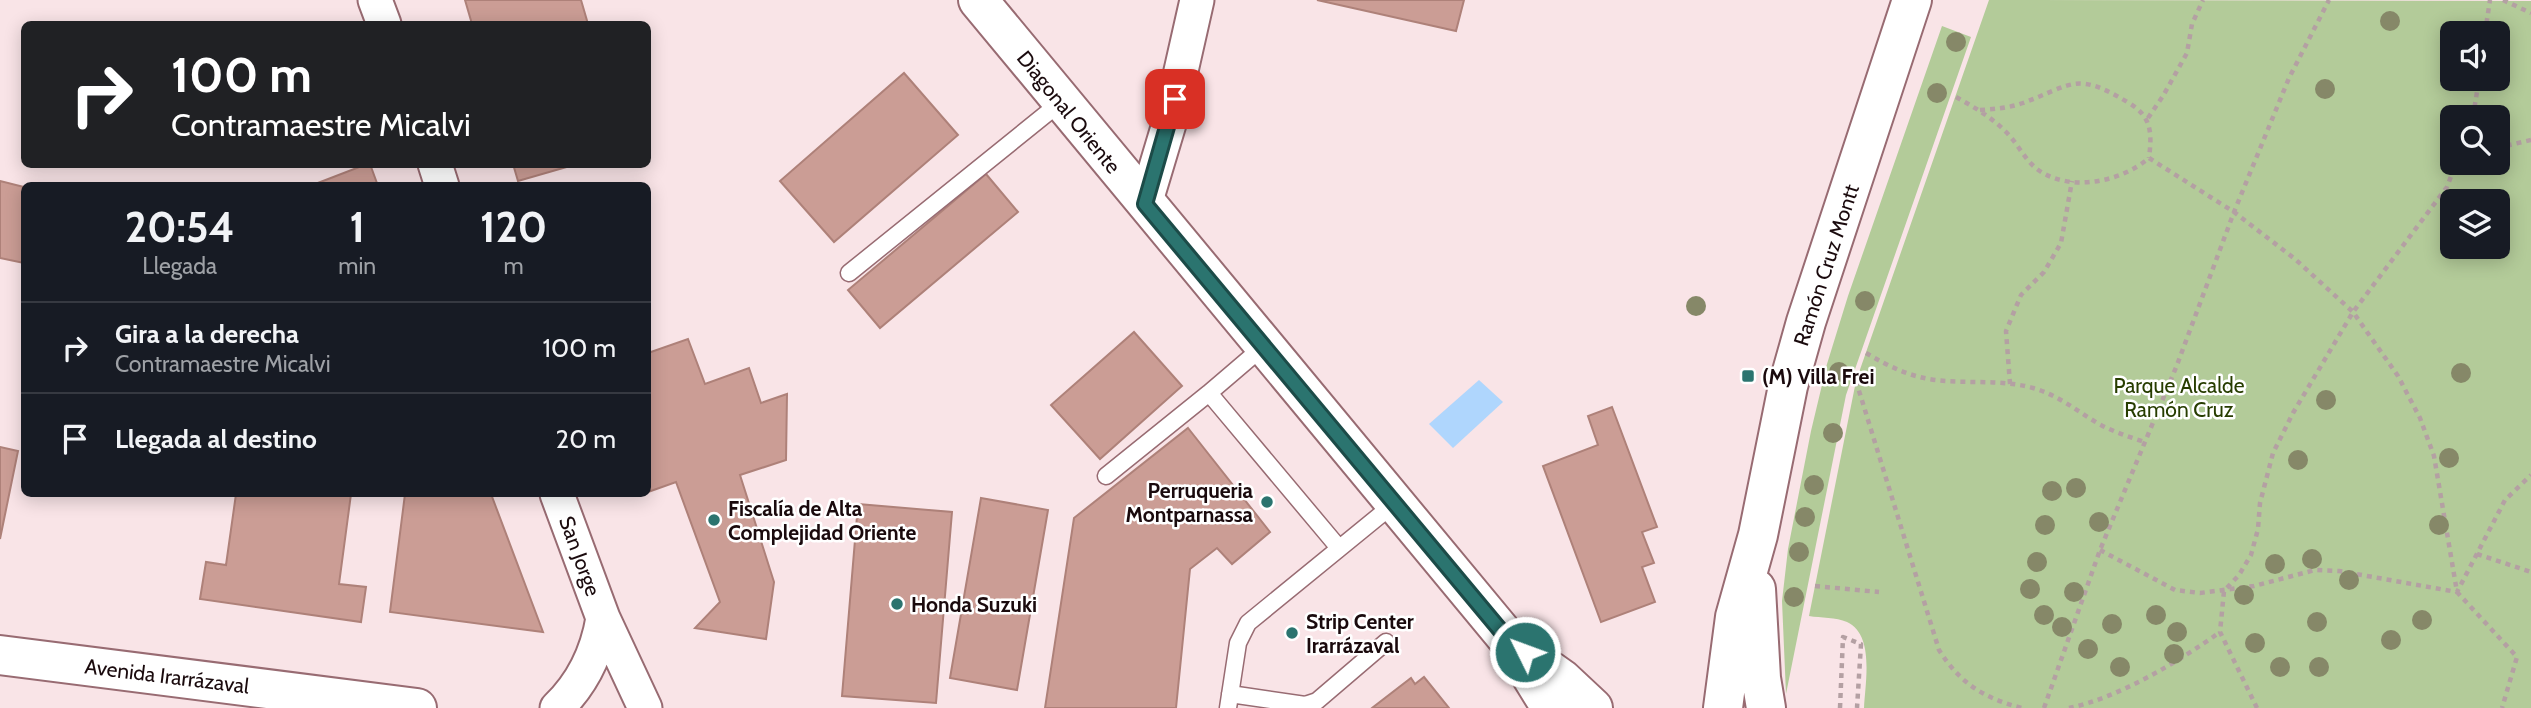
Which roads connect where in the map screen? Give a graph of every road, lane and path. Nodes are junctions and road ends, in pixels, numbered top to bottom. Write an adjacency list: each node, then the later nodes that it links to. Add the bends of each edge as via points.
1 (375, 0): 10 (street)
2 (978, 0): 13 (main road, Diagonal Oriente)
3 (1197, 0): 21 (street)
4 (1912, 0): 35 (main road, Ramón Cruz Montt, via 1806,322)
5 (2203, 0): 15 (path, via 2184,60)
6 (2329, 0): 22 (path, via 2289,78)
7 (2490, 0): 11 (path)
8 (2503, 0): 9 (path)
9 (2531, 13)
10 (383, 21)
11 (2487, 21)
12 (1956, 97): 14 (path)
13 (1061, 102): 21 (main road, Diagonal Oriente); 23 (lane)
14 (1980, 111): 15 (path, via 2024,103 2078,83 2098,86); 20 (path, via 2007,132 2038,169)
15 (2147, 118): 18 (path, via 2152,135)
16 (2531, 140): 17 (path)
17 (2510, 145)
18 (2149, 158): 20 (path, via 2119,177 2096,182); 22 (path)
19 (2452, 175): 24 (path)
20 (2071, 180): 28 (path, via 2061,243 2044,272 2021,295 2006,331)
21 (1145, 204): 25 (main road, Diagonal Oriente)
22 (2234, 212): 24 (path, via 2295,258); 30 (path)
23 (849, 272)
24 (2353, 312): 41 (path, via 2273,453 2252,555); 43 (path, via 2398,376 2420,418 2434,456)
25 (1264, 346): 29 (lane); 34 (main road, Diagonal Oriente)
26 (1866, 353): 28 (path, via 1914,377)
27 (1856, 381): 59 (path, via 1939,650 1953,672 1980,692)
28 (2010, 384): 30 (path, via 2059,399 2115,432)
29 (1209, 393): 32 (lane); 36 (lane)
30 (2145, 442): 37 (path)
31 (2531, 475): 38 (path, via 2505,500)
32 (1106, 477)
33 (558, 497): 44 (street, San Jorge)
34 (1395, 503): 36 (lane); 47 (main road, Diagonal Oriente)
35 (1758, 535): 55 (main road, Ramón Cruz Montt, via 1735,617); 56 (main road, Ramón Cruz Montt, via 1757,612)
36 (1339, 548): 49 (lane, via 1248,624 1238,643)
37 (2100, 550): 41 (path, via 2175,590); 60 (path)
38 (2477, 554): 39 (path); 43 (path)
39 (2531, 572)
40 (1815, 586): 42 (path)
41 (2224, 591): 43 (path, via 2315,570); 45 (path)
42 (1879, 592)
43 (2457, 592): 63 (path, via 2517,657)
44 (603, 618): 51 (street, San Jorge, via 591,661 575,689); 52 (street, San Jorge)
45 (2220, 632): 61 (path, via 2137,682); 62 (path)
46 (1386, 642): 49 (lane, via 1317,701 1304,705)
47 (1511, 643): 53 (main road, Diagonal Oriente); 54 (main road, Diagonal Oriente)
48 (0, 655): 50 (main road, Avenida Irarrázaval)
49 (1229, 701)
50 (416, 708)
51 (556, 708)
52 (645, 708)
53 (1551, 708)
54 (1593, 708)
55 (1723, 708)
56 (1766, 708)
57 (1840, 708): 58 (path, via 1843,637 1861,644)
58 (1857, 708)
59 (2022, 708)
60 (2044, 708)
61 (2069, 708)
62 (2257, 708)
63 (2502, 708)

